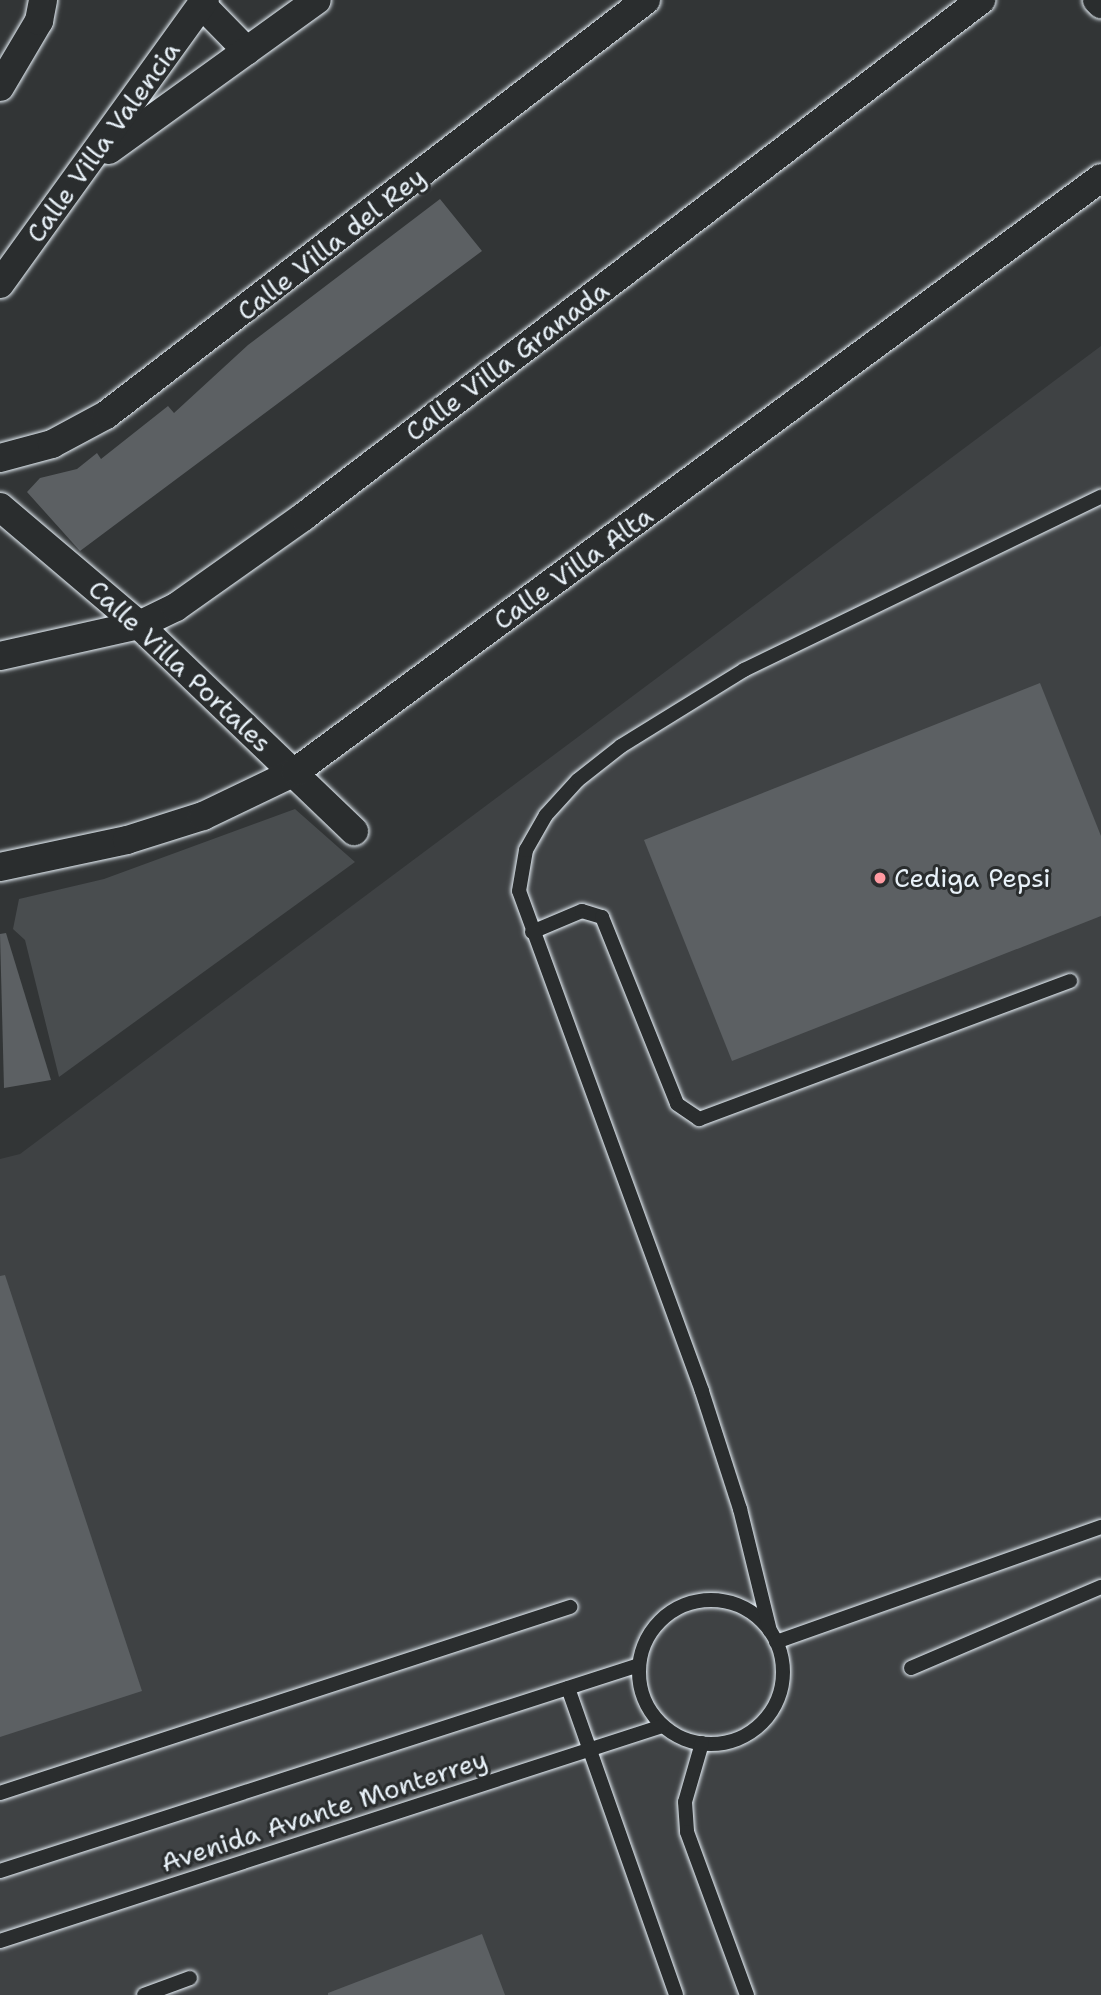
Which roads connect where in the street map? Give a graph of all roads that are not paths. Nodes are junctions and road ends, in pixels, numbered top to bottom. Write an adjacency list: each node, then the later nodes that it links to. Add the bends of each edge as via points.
1 (43, 0): 9 (street, via 39,21)
2 (317, 0): 8 (street)
3 (646, 0): 13 (street, Calle Villa del Rey, via 106,415 52,444)
4 (981, 0): 16 (street, Calle Villa Granada, via 303,517 176,607)
5 (1097, 0): 7 (street)
6 (204, 2): 8 (street); 10 (street, Calle Villa Valencia)
7 (1101, 4)
8 (247, 51): 10 (street)
9 (0, 87)
10 (91, 164): 12 (street, Calle Villa Valencia)
11 (1101, 178): 18 (street, Calle Villa Alta)
12 (0, 284)
13 (0, 458)
14 (1101, 497): 21 (lane, via 744,670 621,746 545,815 526,850 519,891)
15 (0, 507): 16 (street, Calle Villa Portales)
16 (139, 625): 17 (street, Calle Villa Granada); 18 (street, Calle Villa Portales)
17 (0, 656)
18 (295, 772): 19 (street, Calle Villa Portales); 20 (street, Calle Villa Alta, via 191,820 127,840)
19 (354, 831)
20 (0, 867)
21 (532, 932): 22 (lane, via 582,911 602,917 677,1104 699,1119); 26 (lane, via 702,1391 740,1509)
22 (1070, 981)
23 (1101, 1527): 26 (lane)
24 (1101, 1587): 28 (lane)
25 (570, 1607): 33 (lane)
26 (773, 1637): 27 (lane, via 736,1605 692,1602 655,1625); 31 (lane, via 782,1685 762,1723 744,1736)
27 (639, 1665): 29 (lane, Avenida Avante Monterrey); 30 (lane, via 640,1688)
28 (911, 1668)
29 (568, 1688): 32 (lane); 34 (lane, Avenida Avante Monterrey)
30 (662, 1726): 31 (lane); 32 (lane, Avenida Avante Monterrey)
31 (702, 1743): 39 (lane, via 685,1802 687,1832)
32 (589, 1751): 35 (lane, Avenida Avante Monterrey); 38 (lane)
33 (0, 1793)
34 (0, 1871)
35 (0, 1941)
36 (190, 1978): 37 (lane)
37 (144, 1995)
38 (676, 1995)
39 (747, 1995)

